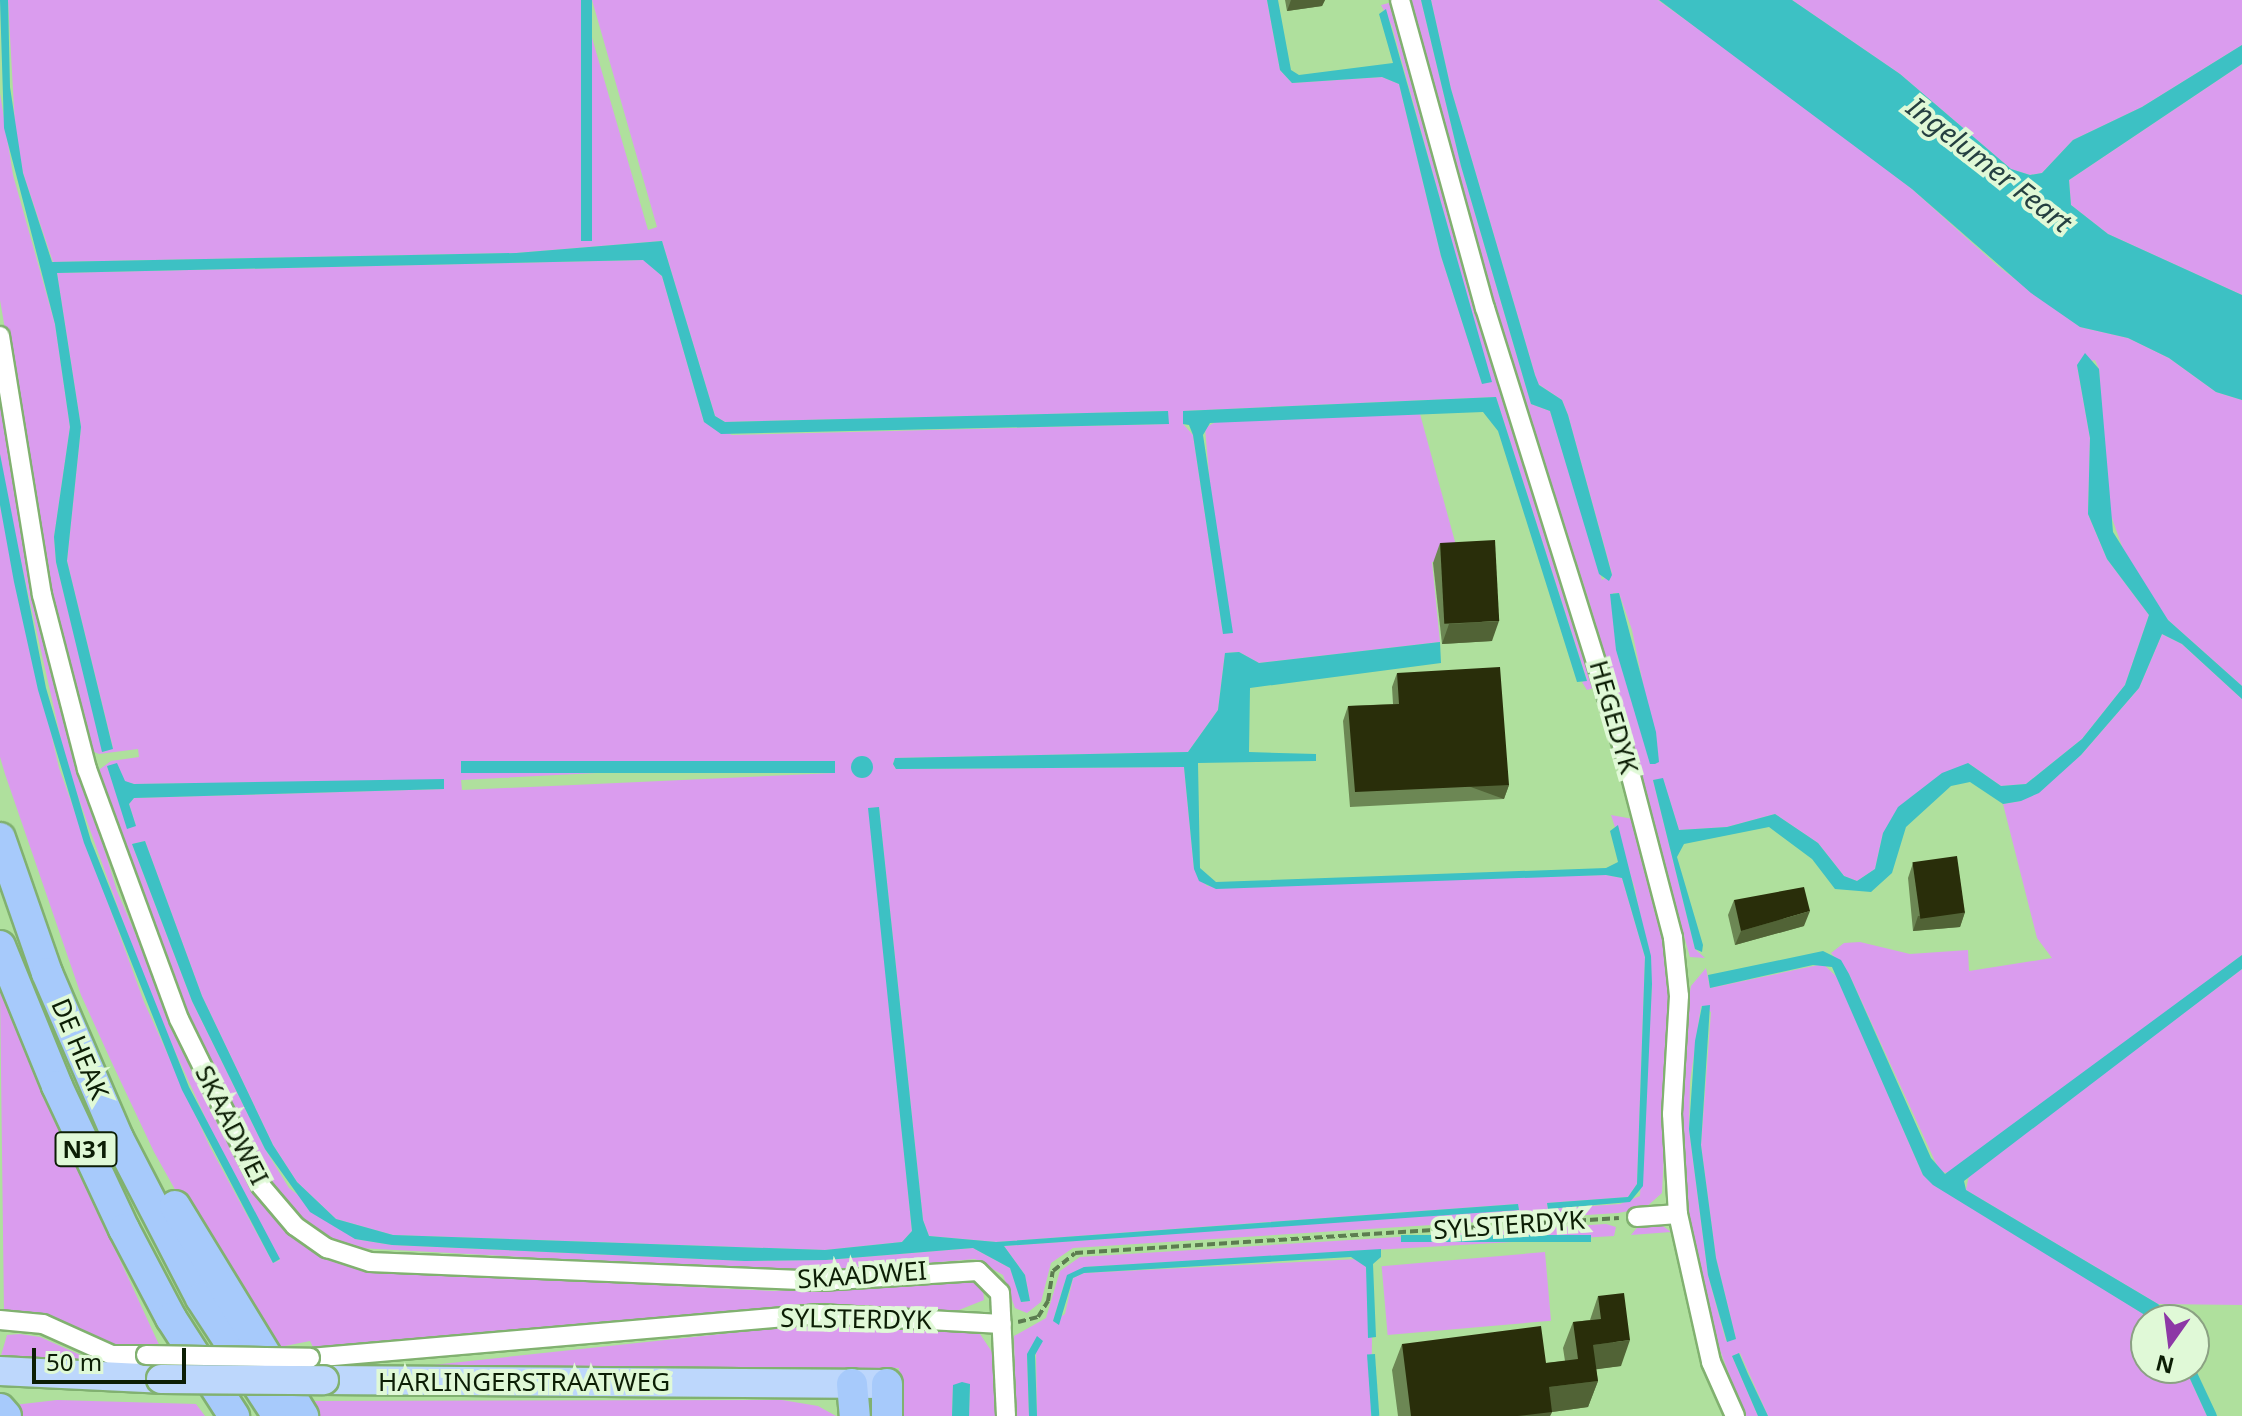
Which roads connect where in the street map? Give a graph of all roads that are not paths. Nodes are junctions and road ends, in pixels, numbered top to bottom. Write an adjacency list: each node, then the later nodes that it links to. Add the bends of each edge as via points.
1 (1400, 0): 6 (street, HEGEDYK, via 1485,308 1622,742 1673,938 1679,996 1672,1114)
2 (0, 336): 9 (street, SKAADWEI, via 42,595 87,769 179,1019 261,1186 295,1226 327,1248 383,1263 819,1281 966,1268 995,1283)
3 (0, 838): 5 (highway, DE HEAK / N31)
4 (0, 946): 18 (highway, DE HEAK / N31, via 124,1229 171,1318)
5 (47, 973): 19 (highway, DE HEAK / N31, via 118,1138 201,1298); 20 (highway, N31, via 231,1305)
6 (1678, 1214): 7 (street); 24 (street, HEGEDYK, via 1711,1362)
7 (1637, 1217)
8 (0, 1320): 10 (street, via 43,1324)
9 (1002, 1324): 11 (street, SYLSTERDYK, via 819,1314); 23 (street)
10 (153, 1367): 11 (main road, HARLINGERSTRAATWEG, bridge); 12 (main road, HARLINGERSTRAATWEG); 15 (main road, HARLINGERSTRAATWEG)
11 (317, 1369): 13 (main road, HARLINGERSTRAATWEG)
12 (0, 1371)
13 (852, 1384): 14 (main road, HARLINGERSTRAATWEG); 21 (highway)
14 (887, 1384): 22 (highway)
15 (0, 1387)
16 (0, 1409): 17 (highway)
17 (6, 1416)
18 (234, 1416)
19 (278, 1416)
20 (303, 1416)
21 (855, 1416)
22 (887, 1416)
23 (1006, 1416)
24 (1735, 1416)

